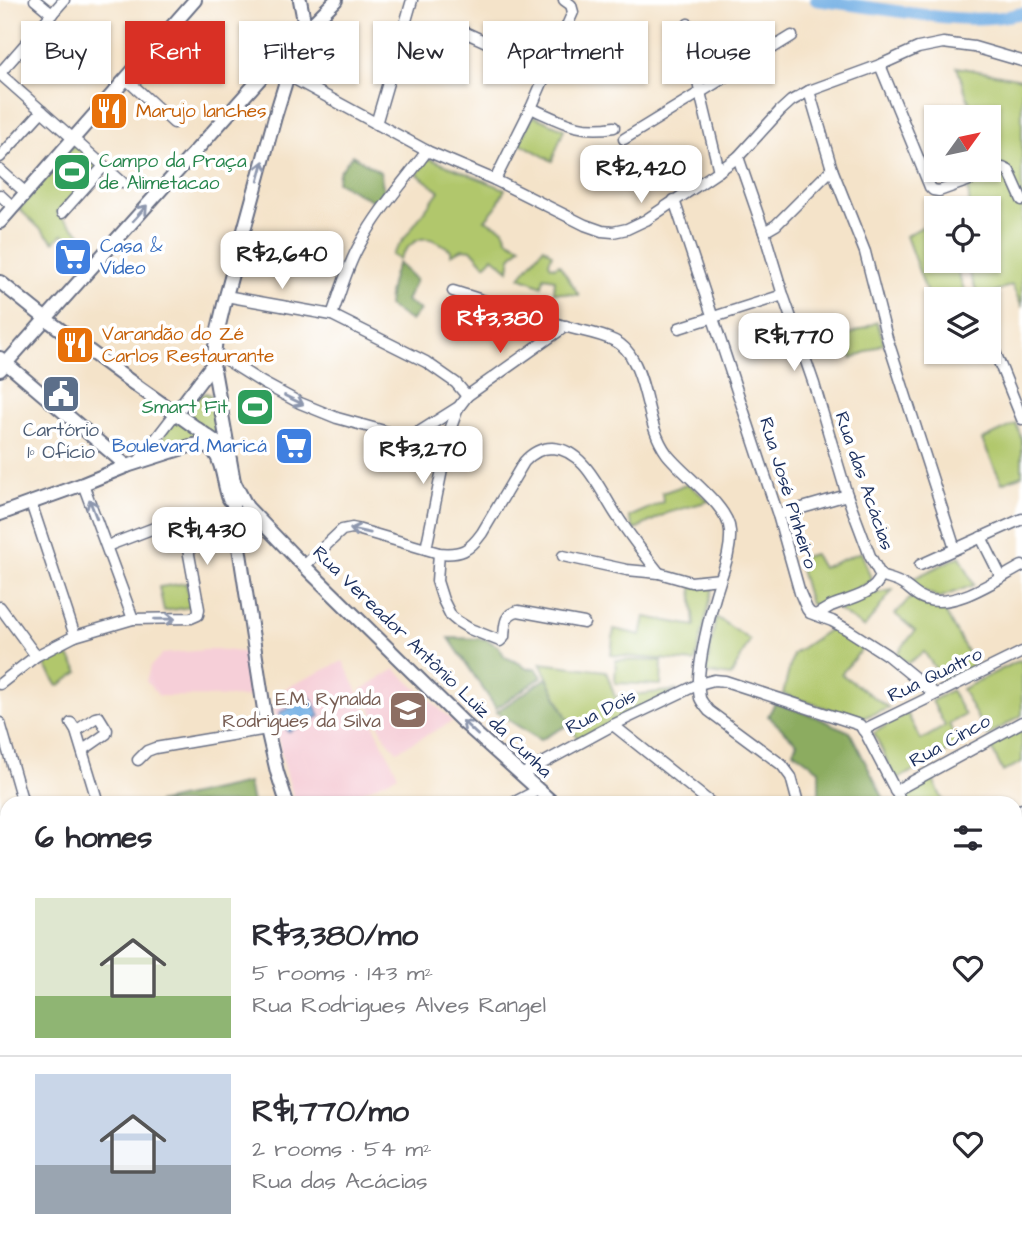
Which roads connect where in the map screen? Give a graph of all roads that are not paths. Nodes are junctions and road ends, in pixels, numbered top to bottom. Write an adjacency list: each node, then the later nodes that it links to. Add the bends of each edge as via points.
1 (35, 0): 9 (street)
2 (64, 0): 9 (street)
3 (195, 0): 11 (main road)
4 (300, 0): 10 (main road)
5 (307, 0): 10 (street)
6 (336, 0): 12 (main road)
7 (412, 0): 30 (street)
8 (568, 2): 13 (street, via 573,12)
9 (52, 14): 17 (street)
10 (304, 20)
11 (177, 21)
12 (315, 21)
13 (569, 21)
14 (792, 36): 26 (street)
15 (1022, 61): 16 (street, via 943,43 918,48)
16 (880, 65): 25 (street); 46 (street, via 933,190 1003,168 1009,171)
17 (0, 74): 28 (street)
18 (125, 80): 32 (main road)
19 (131, 84): 29 (street)
20 (255, 84): 57 (main road, one-way to 20)
21 (286, 84): 54 (main road, one-way to 21)
22 (304, 84): 30 (street)
23 (542, 84): 27 (street)
24 (699, 84): 26 (street)
25 (809, 91): 36 (street, via 780,111); 38 (street)
26 (700, 92): 33 (street); 40 (street)
27 (531, 108): 31 (street, via 577,128); 41 (street)
28 (41, 111): 32 (street); 35 (street)
29 (173, 123)
30 (376, 124): 34 (street)
31 (614, 127)
32 (73, 139): 37 (street); 43 (main road)
33 (624, 139)
34 (427, 151): 41 (street); 55 (street, via 359,245)
35 (0, 157)
36 (738, 157): 40 (street); 50 (street, Rua das Acácias)
37 (104, 166): 42 (street); 48 (street)
38 (832, 169): 50 (street); 82 (street, via 865,252 887,338)
39 (0, 170): 43 (street)
40 (719, 171): 45 (street)
41 (495, 180): 45 (street, via 602,231 627,229)
42 (122, 182)
43 (26, 193): 47 (main road)
44 (0, 195): 47 (street)
45 (674, 200): 56 (street, Rua José Pinheiro)
46 (1022, 200)
47 (13, 207): 49 (main road)
48 (62, 213)
49 (0, 222)
50 (764, 232): 53 (street, Rua das Acácias)
51 (0, 282): 57 (main road)
52 (453, 291): 58 (street)
53 (783, 295): 56 (street); 73 (street, Rua das Acácias)
54 (226, 296): 55 (street); 60 (main road)
55 (332, 315): 63 (street, via 426,362)
56 (713, 317): 59 (street); 77 (street, Rua José Pinheiro)
57 (46, 319): 61 (main road); 65 (main road)
58 (566, 327): 63 (street); 91 (street, via 619,343 633,359 658,439 727,519 731,530 728,559)
59 (679, 328)
60 (213, 360): 65 (main road); 67 (street, one-way to 67, via 223,357 280,393 337,418 409,435); 69 (main road)
61 (2, 364): 70 (main road)
62 (1000, 364): 66 (street)
63 (467, 396): 64 (street)
64 (458, 408): 67 (street); 68 (street)
65 (175, 414): 69 (main road, via 216,442); 70 (street)
66 (1022, 419)
67 (435, 423): 68 (street)
68 (450, 430): 81 (street)
69 (229, 461): 71 (main road)
70 (132, 464): 72 (main road); 75 (main road, via 207,445 220,465)
71 (234, 482): 75 (main road); 86 (main road, Rua Vereador Antônio Luiz da Cunha, via 247,507)
72 (83, 484): 74 (main road); 80 (street, one-way to 72)
73 (847, 495): 77 (street); 89 (street, Rua das Acácias)
74 (31, 503): 76 (main road); 96 (street)
75 (233, 508): 105 (main road)
76 (0, 514)
77 (778, 515): 93 (street, Rua José Pinheiro, via 802,601)
78 (1022, 519): 79 (street)
79 (981, 537): 82 (street); 90 (street)
80 (107, 546): 94 (street); 94 (street, one-way to 80, via 191,618 199,612 184,524 175,520)
81 (426, 549): 83 (street); 86 (street, one-way to 86, via 346,528)
82 (955, 549): 85 (street)
83 (439, 553): 88 (street, via 462,552 474,544 524,462 535,452 555,448 568,452 586,468); 95 (street, via 436,576 443,600 453,617 470,629 501,640 507,618 518,611)
84 (563, 556): 88 (street)
85 (920, 565)
86 (304, 566): 109 (main road, Rua Vereador Antônio Luiz da Cunha, one-way to 86)
87 (1022, 566): 90 (street)
88 (659, 573): 91 (street, via 691,582)
89 (881, 576): 90 (street, via 934,601 962,597); 93 (street, via 870,590)
90 (1001, 577)
91 (720, 579): 100 (street)
92 (0, 607): 98 (street)
93 (816, 615): 101 (street, via 887,655)
94 (132, 619): 96 (street)
95 (584, 623)
96 (75, 636): 98 (street)
97 (1022, 652): 101 (street, Rua Quatro)
98 (36, 656): 99 (street)
99 (0, 684)
100 (699, 684): 104 (street, Rua Dois); 106 (street, via 725,681 855,723); 118 (street, via 701,700 709,711 788,770)
101 (935, 694): 106 (street, Rua Quatro)
102 (1022, 722): 111 (street, Rua Cinco)
103 (0, 723): 112 (street)
104 (613, 725): 109 (street, Rua Dois); 117 (street)
105 (267, 729): 108 (street, via 155,748); 114 (main road)
106 (863, 730): 111 (street)
107 (83, 750): 107 (street, via 74,727 99,717 106,734); 113 (street)
108 (138, 760)
109 (520, 775): 110 (main road, Rua Vereador Antônio Luiz da Cunha)
110 (538, 790): 115 (street); 116 (main road, Rua Vereador Antônio Luiz da Cunha)
111 (895, 791): 119 (street)
112 (21, 796)
113 (96, 796)
114 (285, 796)
115 (526, 796)
116 (545, 796)
117 (702, 796)
118 (796, 796)
119 (898, 796)

